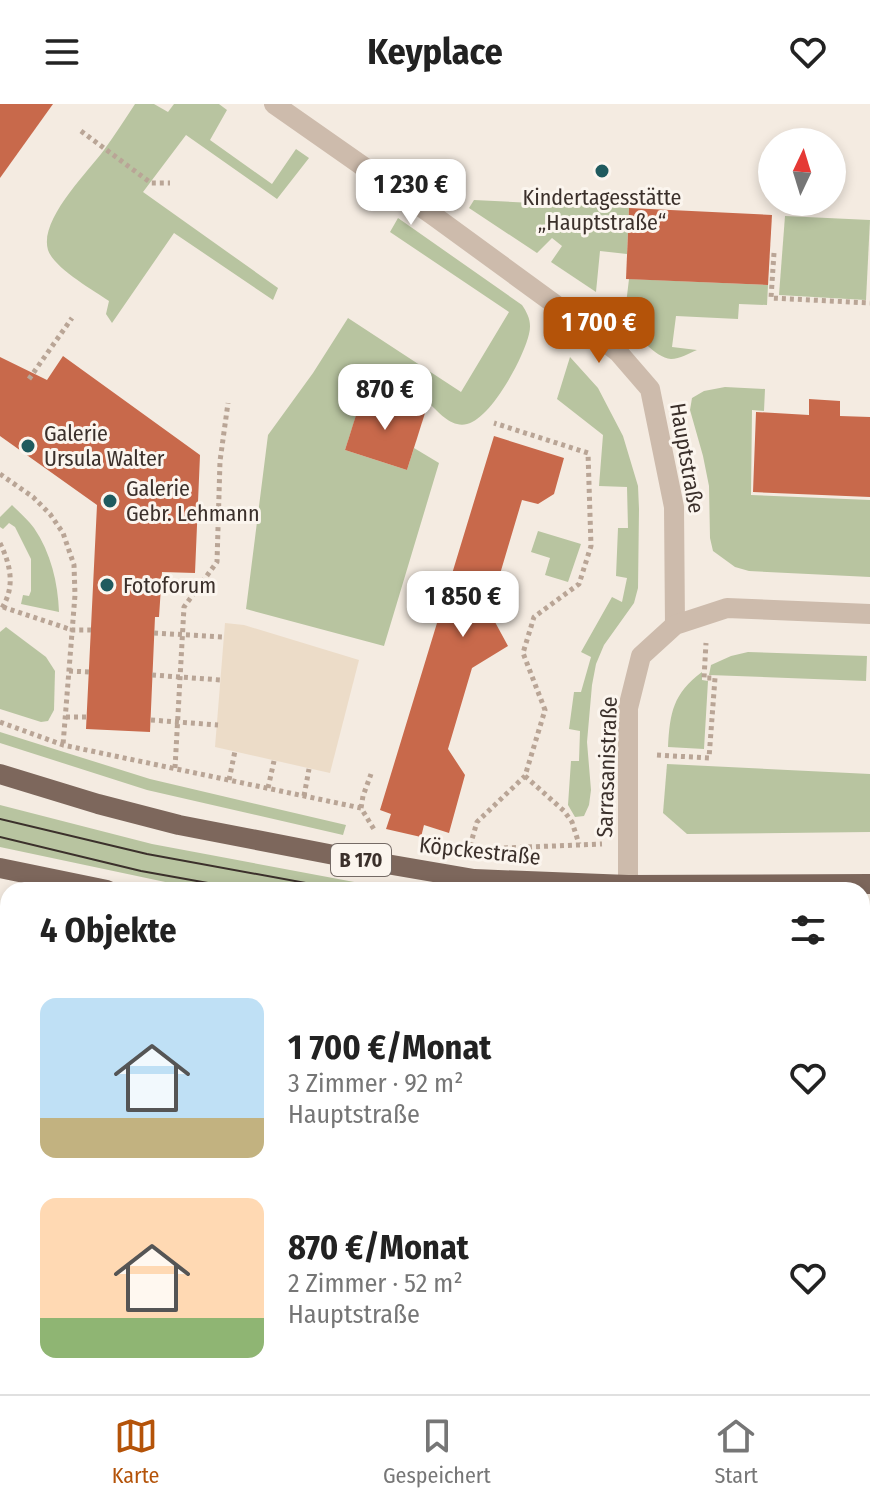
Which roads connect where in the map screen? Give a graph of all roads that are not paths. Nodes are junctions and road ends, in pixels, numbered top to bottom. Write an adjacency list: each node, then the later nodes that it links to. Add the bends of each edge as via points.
1 (274, 104): 3 (street, Hauptstraße, via 571,316 618,352 650,389 674,507)
2 (870, 614): 3 (street, Sarrasanistraße, via 727,608)
3 (675, 625): 8 (street, Sarrasanistraße, via 641,656 628,708)
4 (0, 774): 7 (main road, Köpckestraße / B 170, via 179,825 474,879)
5 (0, 868): 6 (main road)
6 (68, 882)
7 (551, 882)
8 (628, 882)

